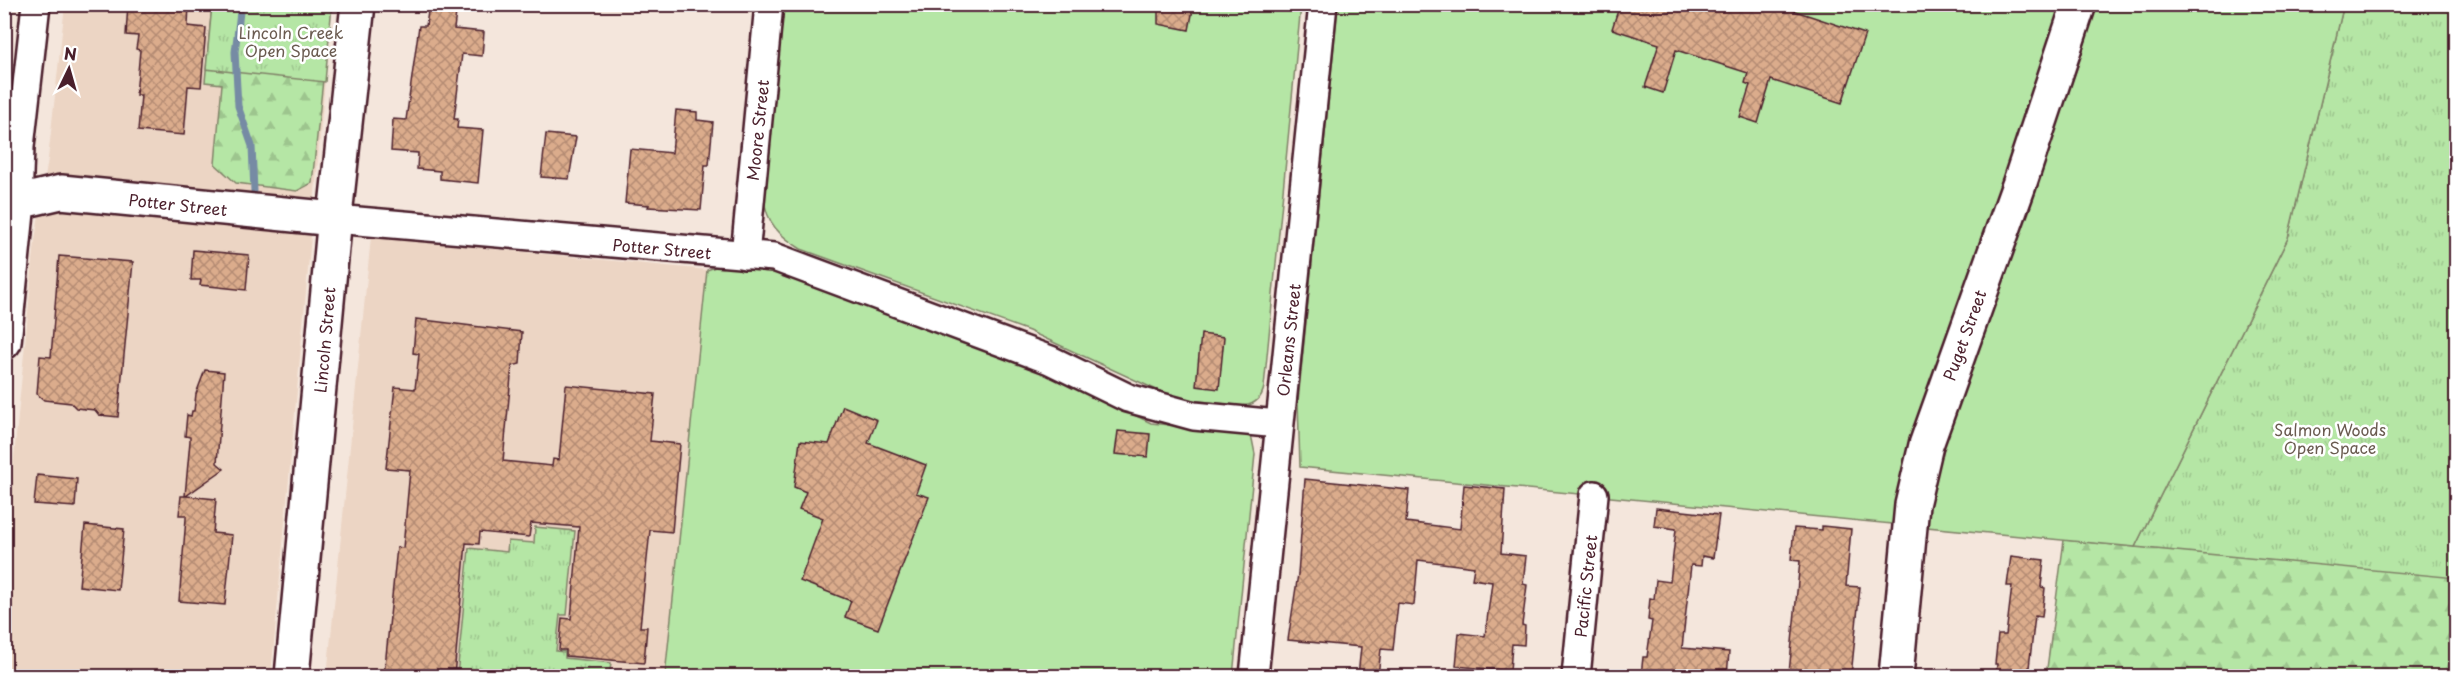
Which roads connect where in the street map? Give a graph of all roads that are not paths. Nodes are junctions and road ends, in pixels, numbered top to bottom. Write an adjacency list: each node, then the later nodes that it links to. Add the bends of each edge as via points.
1 (36, 4): 6 (street, via 20,147)
2 (358, 4): 7 (street, Lincoln Street)
3 (769, 4): 8 (street, Moore Street)
4 (1323, 4): 10 (street, Orleans Street)
5 (2079, 4): 15 (street, Puget Street, via 1926,445 1912,505)
6 (9, 198): 7 (street, Potter Street, via 61,192); 9 (street)
7 (335, 219): 8 (street, Potter Street); 12 (street, Lincoln Street)
8 (745, 255): 10 (street, Potter Street, via 774,257 1050,360 1128,398 1194,416)
9 (4, 342)
10 (1279, 424): 13 (street, Orleans Street)
11 (1594, 495): 14 (street, Pacific Street)
12 (292, 676)
13 (1254, 676)
14 (1576, 676)
15 (1896, 676)

